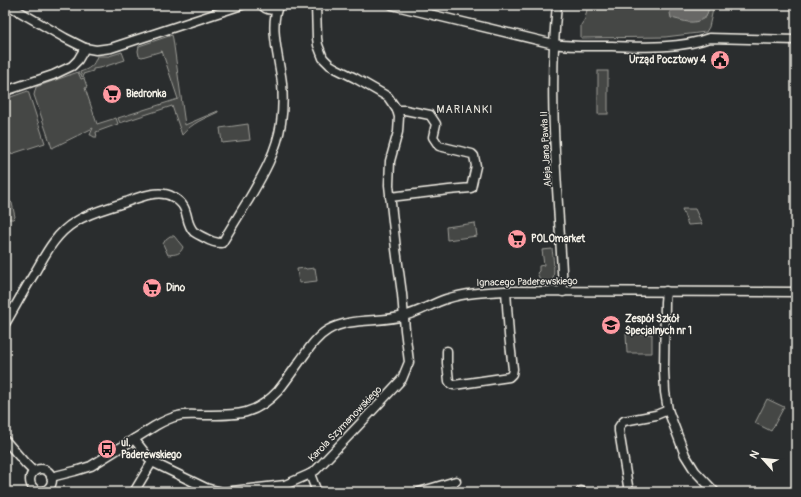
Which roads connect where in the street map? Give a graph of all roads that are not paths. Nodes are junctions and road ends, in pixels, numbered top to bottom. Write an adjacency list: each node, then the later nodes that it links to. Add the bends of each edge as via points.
1 (8, 5): 13 (street)
2 (242, 5): 13 (street, via 111,48)
3 (262, 5): 9 (street)
4 (279, 5): 9 (street); 10 (street, via 275,14)
5 (316, 5): 15 (street, via 316,38 323,58 335,68 383,94)
6 (392, 5): 8 (street)
7 (558, 5): 12 (street, Aleja Jana Pawła II)
8 (421, 8): 12 (street)
9 (270, 10): 10 (street)
10 (275, 33): 22 (street, via 283,101 280,132 269,163 222,243 194,232 180,201 167,194 140,196 88,215 74,222 58,236)
11 (796, 40): 12 (street, via 709,38 673,45 632,47)
12 (554, 44): 18 (street, Aleja Jana Pawła II, via 553,100)
13 (85, 48): 14 (street, via 72,66)
14 (5, 91)
15 (397, 110): 16 (street, Karola Szymanowskiego, via 398,132 390,161); 16 (street, via 430,115 436,124 433,137 439,146 472,154 476,166 471,188)
16 (390, 197): 21 (street, Karola Szymanowskiego)
17 (506, 291): 18 (street, Ignacego Paderewskiego); 21 (street, Ignacego Paderewskiego, via 455,296); 23 (street, via 512,374 509,377 450,384)
18 (563, 292): 19 (street, Ignacego Paderewskiego)
19 (666, 292): 20 (street, Ignacego Paderewskiego); 24 (street, via 664,370)
20 (796, 292)
21 (404, 316): 25 (street, Ignacego Paderewskiego, via 353,322 329,329 315,342 272,398 257,408 240,414 177,416 165,420); 29 (street, Karola Szymanowskiego, via 409,362 402,379)
22 (5, 324)
23 (447, 351)
24 (668, 410): 37 (street, via 624,421 619,427); 38 (street, via 690,463)
25 (134, 439): 27 (street, Karola Szymanowskiego); 30 (street, Ignacego Paderewskiego, via 91,466)
26 (5, 440): 28 (street)
27 (152, 462): 33 (street, Karola Szymanowskiego, via 206,488 223,492); 34 (street)
28 (33, 471): 30 (street, via 44,469); 32 (street, via 29,480 34,489)
29 (310, 474): 33 (street, Karola Szymanowskiego, via 285,484); 35 (street)
30 (51, 476): 32 (street, via 52,481 47,489)
31 (456, 481): 36 (street)
32 (39, 491)
33 (233, 491)
34 (134, 492)
35 (317, 492)
36 (419, 492)
37 (628, 492)
38 (715, 492)

